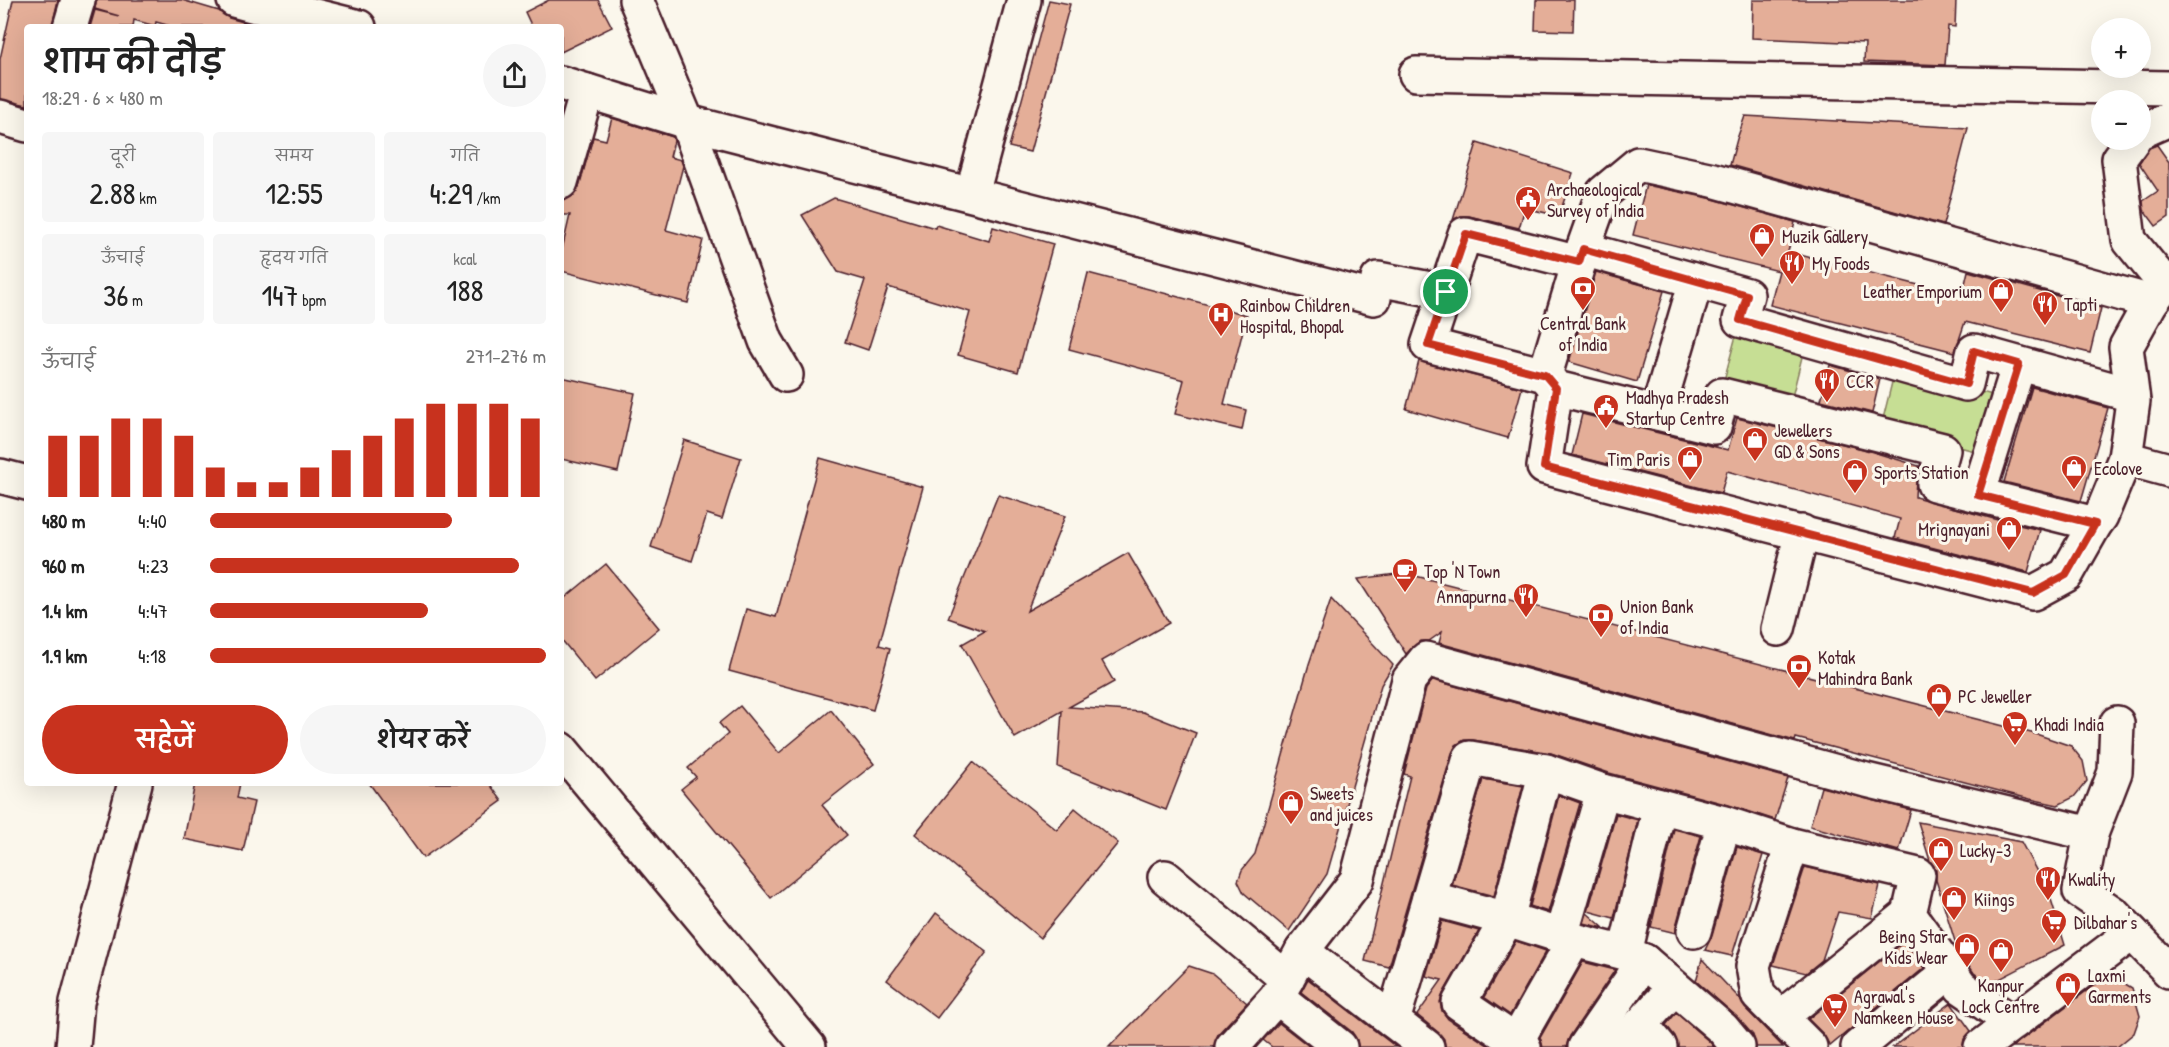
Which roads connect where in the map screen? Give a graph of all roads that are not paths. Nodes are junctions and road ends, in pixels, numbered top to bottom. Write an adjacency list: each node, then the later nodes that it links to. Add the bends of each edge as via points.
1 (78, 0): 6 (street)
2 (636, 0): 13 (street)
3 (1024, 0): 18 (street)
4 (307, 7): 5 (street); 7 (street)
5 (246, 11)
6 (71, 24)
7 (351, 24)
8 (1416, 74): 10 (street)
9 (574, 87): 13 (street); 17 (street)
10 (2169, 88)
11 (0, 117): 14 (street)
12 (2169, 119): 15 (street)
13 (687, 122): 18 (street); 24 (street, via 766,341)
14 (24, 124)
15 (2151, 127)
16 (2126, 150): 21 (street, via 2119,159 2129,240)
17 (564, 160)
18 (972, 194): 22 (street, via 1376,288)
19 (1581, 256): 20 (street); 21 (street, via 1603,193 1638,164); 22 (street, via 1466,234); 25 (street)
20 (1696, 281): 23 (street, via 1747,295 1740,320 1966,384 1974,351); 27 (street)
21 (2162, 288): 26 (street, via 2126,347)
22 (1446, 292): 25 (street, via 1428,345)
23 (2019, 364): 26 (street); 32 (street)
24 (786, 375)
25 (1551, 382): 27 (street); 34 (street, via 1544,467)
26 (2132, 395): 28 (street)
27 (1657, 413): 32 (street, via 1714,427 1722,395 1942,450 1934,484)
28 (2125, 458): 29 (street); 33 (street, via 2102,516)
29 (2169, 470)
30 (0, 476): 31 (street)
31 (24, 482)
32 (1978, 495): 33 (street)
33 (2095, 524): 34 (street, via 2066,575 2033,593)
34 (1802, 532): 35 (street)
35 (1778, 629)
36 (2117, 723): 43 (street, via 2115,772)
37 (564, 753): 65 (street)
38 (1546, 771): 40 (street); 46 (street, via 1470,758); 48 (street)
39 (134, 786): 64 (street, via 77,1002)
40 (1603, 791): 41 (street); 51 (street)
41 (1660, 806): 42 (street); 53 (street)
42 (1724, 823): 44 (street); 49 (street)
43 (2091, 834): 50 (street, via 2080,891 2114,914); 52 (street, via 1866,780 1426,659 1409,680 1357,880)
44 (1792, 845): 47 (street, via 1918,875); 58 (street, via 1753,966 1758,995)
45 (1165, 877): 56 (street)
46 (1429, 898): 48 (street); 59 (street)
47 (1909, 914): 55 (street); 58 (street)
48 (1507, 919): 51 (street); 63 (street, via 1459,1003)
49 (1694, 931)
50 (2132, 933): 54 (street); 60 (street)
51 (1568, 938): 53 (street); 63 (street)
52 (1302, 951): 56 (street); 59 (street)
53 (1635, 956): 57 (street); 68 (street)
54 (2169, 971)
55 (1949, 972): 60 (street, via 1961,987); 71 (street)
56 (1282, 988): 62 (street); 66 (street)
57 (1674, 988): 61 (street); 69 (street, via 1723,1029)
58 (1781, 1017): 70 (street)
59 (1393, 1021): 67 (street)
60 (2012, 1022): 72 (street)
61 (1640, 1039)
62 (1244, 1043)
63 (1520, 1045)
64 (73, 1047)
65 (809, 1047)
66 (1340, 1047)
67 (1428, 1047)
68 (1585, 1047)
69 (1738, 1047)
70 (1810, 1047)
71 (1858, 1047)
72 (1981, 1047)

